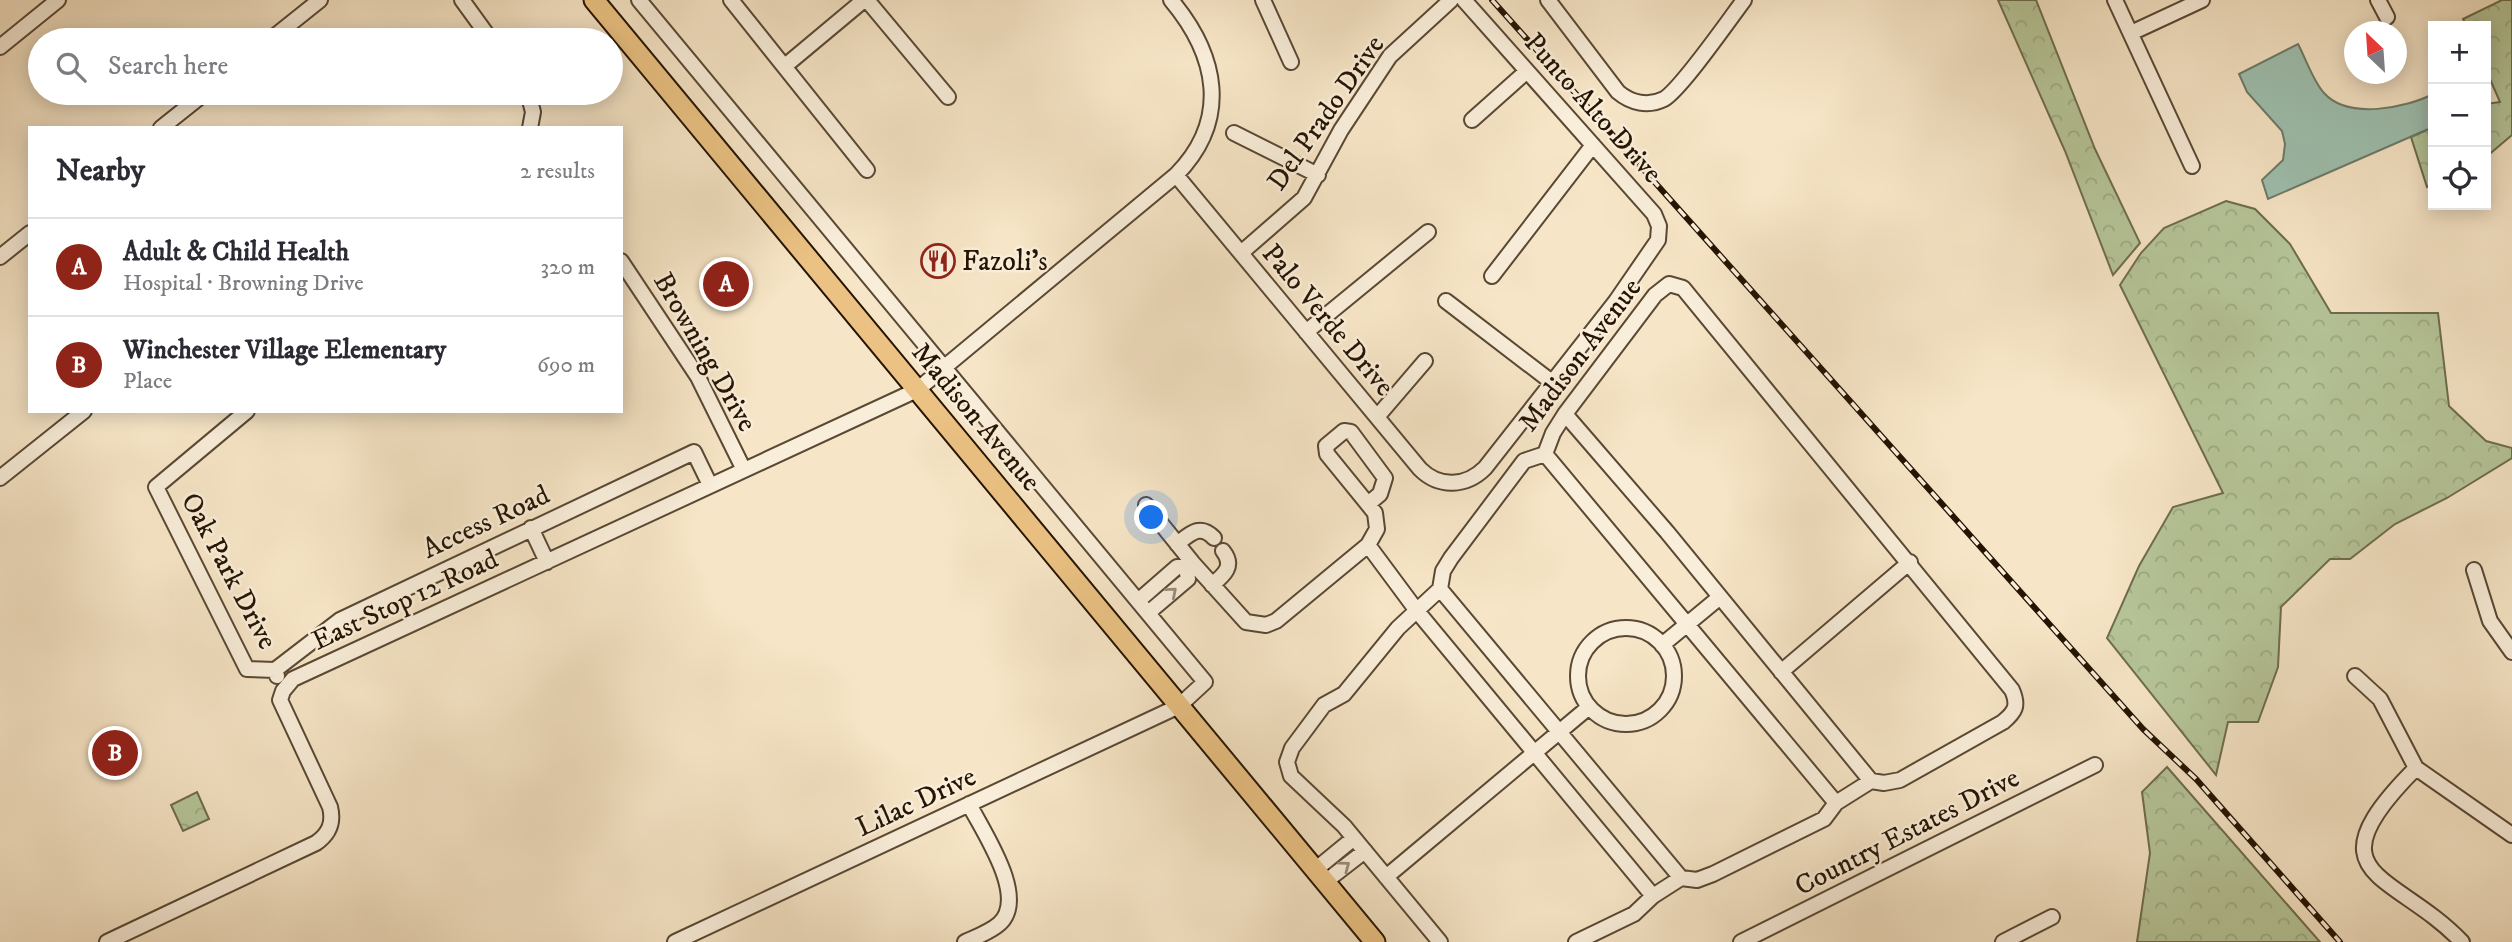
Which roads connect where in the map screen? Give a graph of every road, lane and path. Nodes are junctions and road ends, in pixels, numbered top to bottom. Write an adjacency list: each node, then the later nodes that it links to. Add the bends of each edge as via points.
1 (320, 0): 18 (street)
2 (461, 0): 19 (street)
3 (594, 0): 20 (main road, Madison Avenue)
4 (639, 0): 48 (street)
5 (731, 0): 25 (street)
6 (1171, 0): 37 (street, East Stop 12 Road, via 1200,40 1212,87 1203,134)
7 (1263, 0): 24 (street)
8 (1451, 0): 38 (street, Del Prado Drive, via 1390,56 1340,130)
9 (1464, 0): 26 (street, Punto Alto Drive)
10 (1548, 0): 11 (street, via 1618,92 1646,103 1670,94)
11 (1744, 0)
12 (2115, 0): 21 (street)
13 (2203, 0): 21 (street)
14 (2378, 0): 17 (street)
15 (861, 1): 25 (street); 27 (street)
16 (53, 2): 23 (street)
17 (2387, 17)
18 (285, 28)
19 (482, 28)
20 (617, 28)
21 (2131, 33): 35 (street)
22 (623, 35): 50 (main road, Madison Avenue)
23 (0, 47)
24 (1291, 62)
25 (785, 66): 36 (street)
26 (1527, 71): 30 (street); 34 (street, Punto Alto Drive)
27 (948, 97)
28 (190, 105): 32 (street)
29 (530, 105): 31 (street)
30 (1472, 120)
31 (532, 123)
32 (164, 126)
33 (1234, 133): 38 (street)
34 (1593, 145): 44 (street); 49 (street, Punto Alto Drive, via 1656,218 1660,231 1658,240)
35 (2192, 166)
36 (867, 170)
37 (1176, 174): 41 (street, Palo Verde Drive); 48 (street, East Stop 12 Road)
38 (1318, 175): 41 (street, Del Prado Drive, via 1300,202)
39 (1428, 232): 46 (street)
40 (28, 235): 42 (street)
41 (1241, 253): 46 (street, Palo Verde Drive)
42 (0, 257)
43 (623, 264): 56 (street, Browning Drive, via 698,377)
44 (1492, 276)
45 (1446, 301): 49 (street)
46 (1306, 332): 54 (street, Palo Verde Drive)
47 (1425, 361): 54 (street)
48 (944, 368): 50 (street, East Stop 12 Road); 73 (street)
49 (1552, 383): 54 (street, Palo Verde Drive, via 1482,471 1452,484 1425,474)
50 (917, 390): 56 (street, East Stop 12 Road); 83 (main road, Madison Avenue)
51 (81, 413): 57 (street)
52 (245, 413): 79 (street, Oak Park Drive, via 156,487 247,669)
53 (1565, 414): 55 (street, Madison Avenue); 67 (street, Madison Avenue, via 1655,295 1668,285 1683,288); 72 (street)
54 (1377, 417)
55 (1545, 454): 71 (street, Madison Avenue, via 1524,461 1451,558); 76 (street)
56 (744, 470): 58 (street, East Stop 12 Road)
57 (0, 478)
58 (710, 485): 61 (street, Access Road, via 694,452); 66 (street, East Stop 12 Road)
59 (1368, 504): 59 (street, via 1328,454 1326,446 1344,430 1352,432 1385,478 1380,494); 64 (street, via 1375,513 1377,529)
60 (1146, 505): 63 (street)
61 (531, 528): 66 (street); 79 (street, Access Road, via 340,620)
62 (1214, 538): 63 (street, via 1198,530)
63 (1177, 544): 68 (street)
64 (1368, 545): 70 (street, via 1266,625 1246,622); 74 (street)
65 (1223, 551): 70 (street, via 1229,565)
66 (547, 562): 82 (street, East Stop 12 Road, via 293,679)
67 (1910, 562): 80 (street); 89 (street, via 2012,690 2015,712 1900,780)
68 (1189, 564): 70 (street); 73 (street, via 1177,567); 75 (street, one-way to 68, via 1188,579)
69 (2474, 570): 78 (street, via 2490,621)
70 (1212, 585)
71 (1440, 589): 74 (street, Madison Avenue); 85 (street)
72 (1720, 597): 76 (street); 80 (street)
73 (1138, 601): 75 (street)
74 (1417, 611): 86 (street); 93 (street, Madison Avenue, via 1344,694 1324,705 1289,753 1291,776)
75 (1148, 613): 83 (street, Lilac Drive, via 1205,682)
76 (1689, 624): 77 (street); 90 (street)
77 (1662, 645): 84 (street, via 1632,629 1615,630 1594,640 1584,653 1578,675 1580,692); 84 (street, via 1671,661 1673,680 1657,713 1640,722 1621,724 1603,719)
78 (2512, 652)
79 (275, 670): 82 (street, Oak Park Drive)
80 (1781, 672): 89 (street)
81 (2356, 676): 88 (street, via 2380,699)
82 (283, 691): 100 (street, via 281,700 332,812 326,835)
83 (1179, 706): 91 (street, Lilac Drive); 95 (main road, Madison Avenue)
84 (1589, 707): 85 (street)
85 (1559, 731): 86 (street); 97 (street)
86 (1533, 752): 96 (street); 98 (street)
87 (2095, 765): 106 (street, Country Estates Drive)
88 (2416, 768): 92 (street); 108 (street, via 2371,823 2365,854 2378,879)
89 (1871, 781): 90 (street)
90 (1836, 803): 97 (street, via 1824,819 1713,874 1698,880)
91 (970, 804): 101 (street, Lilac Drive); 102 (street, via 1011,898 1009,912 1000,924)
92 (2512, 835)
93 (1354, 838): 94 (street, Madison Avenue); 95 (street)
94 (1365, 851): 95 (street, one-way to 94); 96 (street, Madison Avenue)
95 (1320, 876): 103 (main road, Madison Avenue)
96 (1385, 877): 104 (street, Madison Avenue)
97 (1681, 878): 98 (street)
98 (1653, 896): 105 (street, via 1634,914)
99 (2052, 918): 107 (street)
100 (107, 942)
101 (675, 942)
102 (965, 942)
103 (1375, 942)
104 (1440, 942)
105 (1576, 942)
106 (1741, 942)
107 (2003, 942)
108 (2462, 942)

